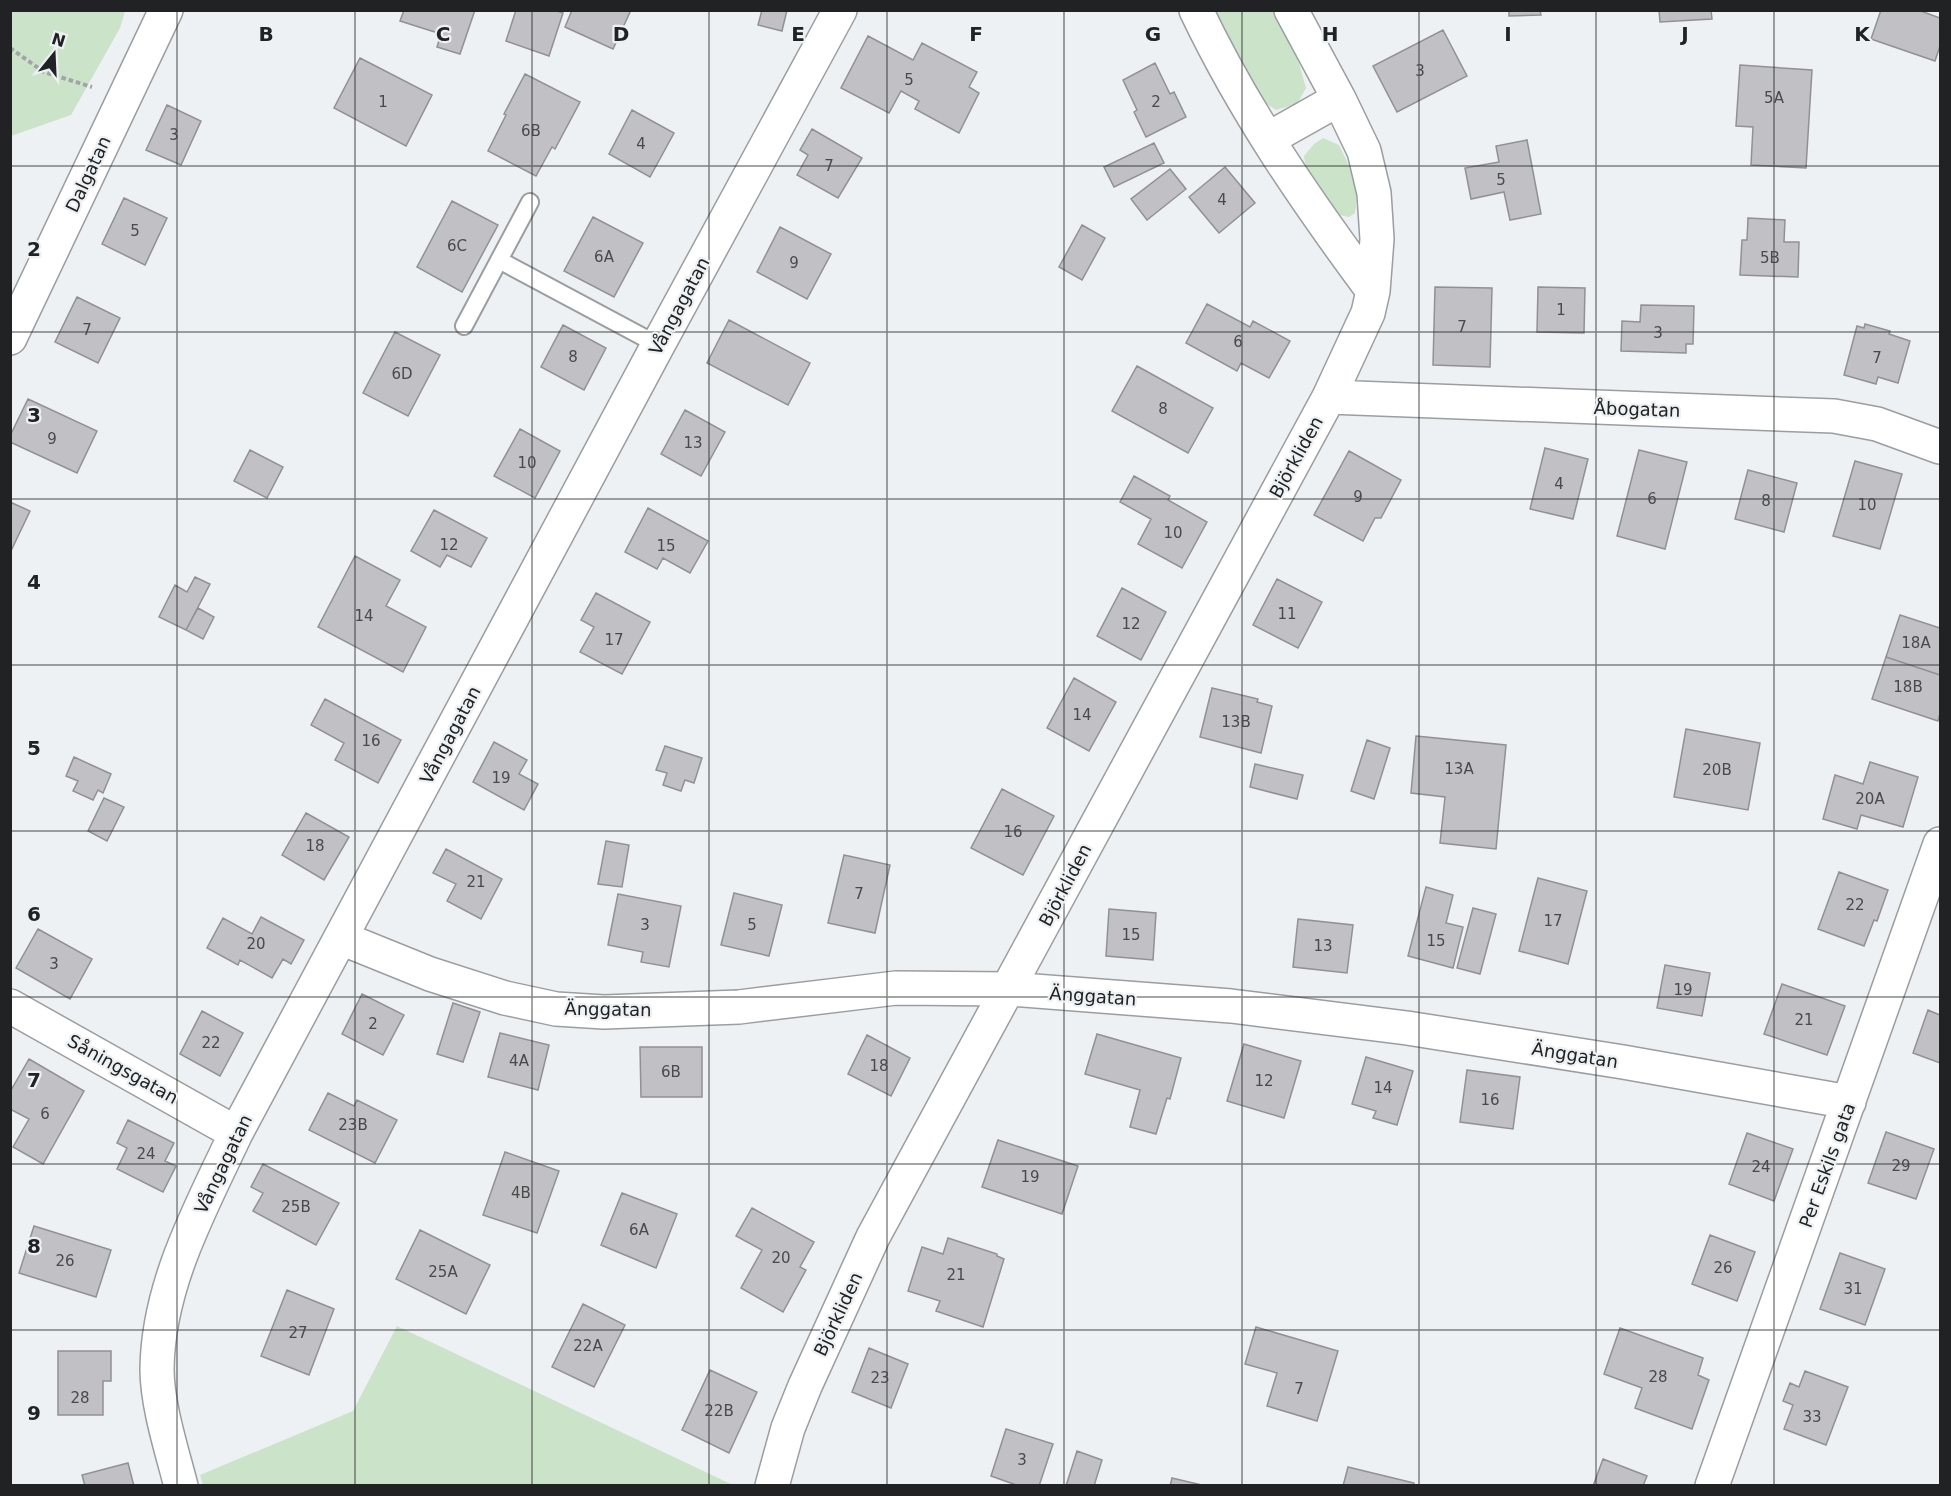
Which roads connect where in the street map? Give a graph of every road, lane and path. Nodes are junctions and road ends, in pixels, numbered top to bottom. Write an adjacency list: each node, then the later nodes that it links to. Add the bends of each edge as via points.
1 (165, 10): 7 (street, Dalgatan)
2 (840, 10): 14 (street, Vångagatan)
3 (1196, 10): 8 (street, via 1220,60)
4 (1291, 10): 6 (street, Björkliden)
5 (10, 48): 7 (path, via 44,72)
6 (1339, 99): 8 (street); 11 (street, Björkliden, via 1364,150 1374,193 1377,239)
7 (123, 100): 13 (street, Dalgatan)
8 (1268, 139): 11 (street, via 1309,204)
9 (530, 202): 10 (lane)
10 (499, 260): 12 (lane); 14 (lane)
11 (1373, 291): 15 (street, Björkliden, via 1368,313)
12 (464, 326)
13 (10, 338)
14 (658, 345): 18 (street, Vångagatan)
15 (1329, 397): 16 (street, Åbogatan, via 1834,416 1877,424); 19 (street, Björkliden)
16 (1941, 447)
17 (1941, 844): 21 (street, Per Eskils gata)
18 (341, 938): 19 (street, Änggatan, via 430,974 505,998 556,1009 604,1012 739,1006 896,988); 22 (street, Vångagatan)
19 (1009, 989): 21 (street, Änggatan, via 1231,1006 1407,1028); 24 (street, Björkliden, via 873,1238 805,1386)
20 (10, 1006): 22 (street, Såningsgatan)
21 (1849, 1102): 25 (street, Per Eskils gata)
22 (236, 1133): 23 (street, Vångagatan, via 182,1249 160,1323 157,1371 165,1426)
23 (181, 1485)
24 (772, 1485)
25 (1712, 1485)

